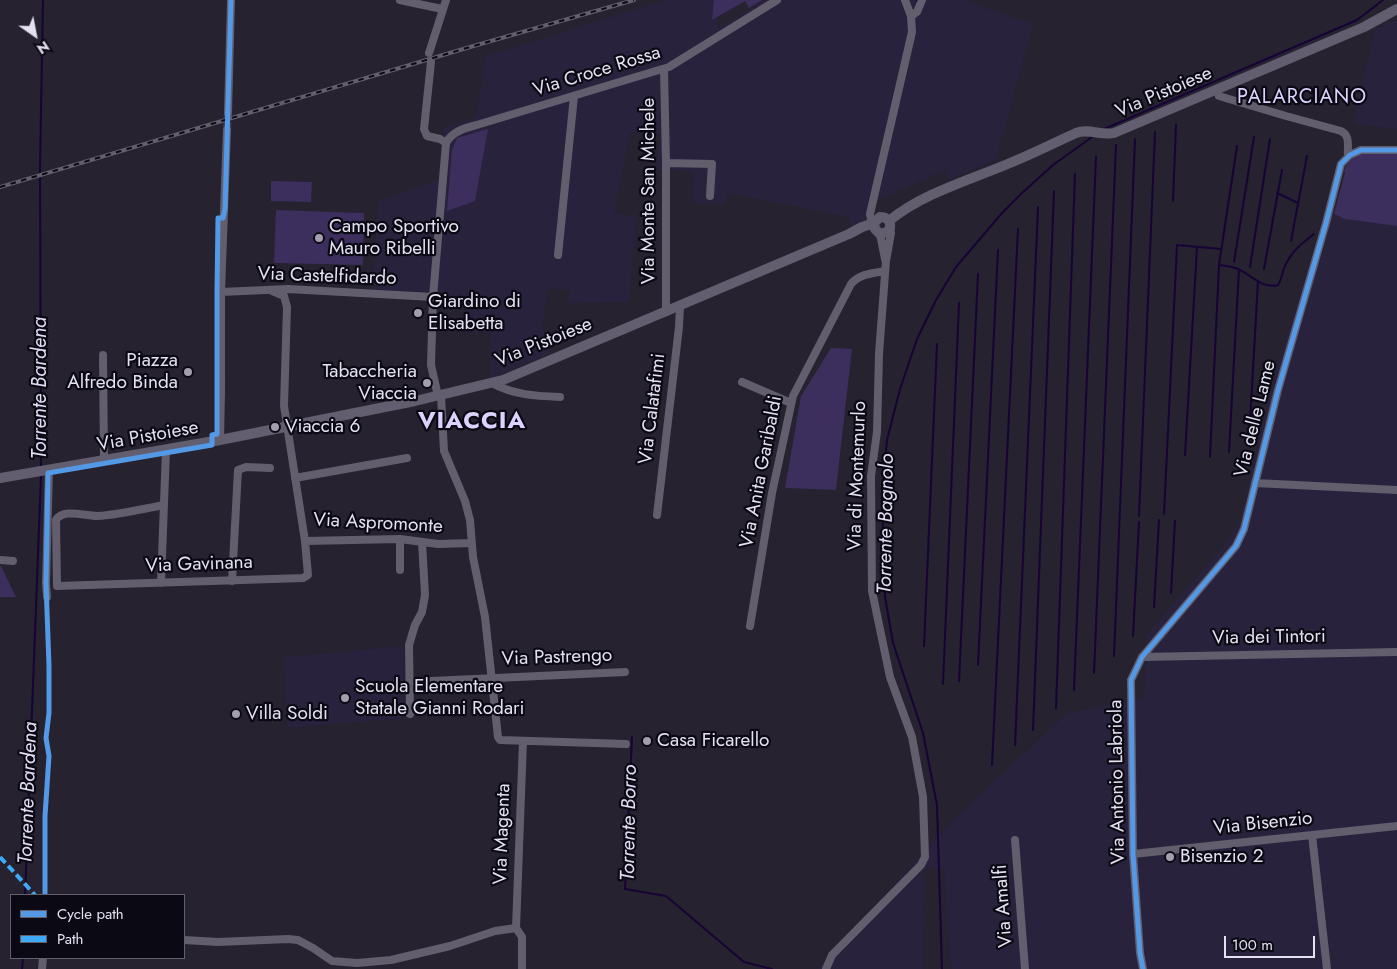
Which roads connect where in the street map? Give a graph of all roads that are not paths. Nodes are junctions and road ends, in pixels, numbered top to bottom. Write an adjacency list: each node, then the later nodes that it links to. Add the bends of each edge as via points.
1 (231, 0): 15 (street)
2 (400, 0): 7 (street)
3 (446, 0): 7 (street)
4 (777, 0): 12 (street, Via Croce Rossa)
5 (905, 0): 9 (street)
6 (922, 0): 9 (street, via 919,10)
7 (442, 9): 10 (street)
8 (1397, 9): 24 (main road, Via Pistoiese, via 1364,27 1114,133 1087,130 1076,133 948,187)
9 (912, 16): 24 (street, Via di Montemurlo, via 912,32 869,216)
10 (429, 53)
11 (431, 62): 18 (street, via 424,129 430,137)
12 (664, 69): 13 (street, Via Croce Rossa); 22 (street, Via Monte San Michele)
13 (574, 96): 18 (street, Via Croce Rossa, via 459,131); 25 (street)
14 (1219, 96): 17 (street, via 1341,131)
15 (228, 113)
16 (227, 130): 29 (street)
17 (1348, 138): 19 (street); 21 (street, Via delle Lame)
18 (446, 143): 30 (street)
19 (1361, 150): 20 (street); 21 (street)
20 (1397, 150)
21 (1346, 158): 49 (street, Via delle Lame, via 1338,172)
22 (666, 163): 23 (street, via 712,164); 33 (street, Via Monte San Michele)
23 (710, 196)
24 (881, 225): 26 (street, Via di Montemurlo); 31 (main road, Via Pistoiese, via 862,226)
25 (558, 255)
26 (885, 270): 39 (street, Via Anita Garibaldi, via 864,275 851,284); 79 (street, Via di Montemurlo, via 877,432 870,476 872,591 890,677 912,737 923,798 925,857 832,955)
27 (270, 290): 28 (street, Via Castelfidardo); 29 (street, Via Castelfidardo); 32 (street, via 284,296)
28 (315, 291): 30 (street, Via Castelfidardo); 32 (street, via 293,295)
29 (220, 292): 41 (street)
30 (433, 297): 37 (street, via 431,365)
31 (680, 306): 33 (main road, Via Pistoiese); 52 (street, Via Calatafimi)
32 (287, 307): 40 (street, Via Aspromonte)
33 (666, 312): 36 (main road, Via Pistoiese)
34 (103, 356): 44 (street)
35 (742, 382): 39 (street)
36 (492, 383): 37 (main road, Via Pistoiese); 38 (street, via 522,394)
37 (440, 395): 40 (main road, Via Pistoiese); 56 (street, via 444,451 468,510)
38 (560, 397)
39 (791, 403): 63 (street, Via Anita Garibaldi)
40 (286, 427): 41 (main road, Via Pistoiese); 48 (street, Via Aspromonte)
41 (220, 440): 42 (main road, Via Pistoiese)
42 (166, 450): 44 (main road, Via Pistoiese); 51 (street)
43 (407, 458): 48 (street)
44 (104, 460): 46 (main road, Via Pistoiese)
45 (270, 468): 60 (street, via 238,470)
46 (46, 470): 47 (main road, Via Pistoiese); 62 (street)
47 (0, 478)
48 (295, 478): 54 (street, Via Aspromonte)
49 (1255, 483): 50 (street); 65 (street, Via delle Lame, via 1244,529 1236,546)
50 (1397, 490)
51 (164, 505): 61 (street); 61 (street, Via Gavinana, via 98,516 64,514 56,520 57,586)
52 (657, 515)
53 (400, 539): 54 (street, Via Aspromonte); 55 (street, Via Aspromonte); 59 (street)
54 (306, 540): 60 (street, Via Gavinana, via 306,577)
55 (422, 542): 56 (street, Via Aspromonte); 68 (street, via 425,595 409,645)
56 (472, 543): 67 (street)
57 (0, 560): 58 (street)
58 (13, 561)
59 (400, 570)
60 (232, 581): 61 (street, Via Gavinana)
61 (161, 583)
62 (47, 597)
63 (750, 626)
64 (1397, 652): 65 (street, Via dei Tintori)
65 (1142, 656): 75 (street, Via Antonio Labriola, via 1131,686)
66 (625, 672): 67 (street, Via Pastrengo)
67 (492, 677): 68 (street, Via Pastrengo); 70 (street, via 498,738)
68 (410, 682): 69 (street)
69 (410, 714)
70 (523, 742): 71 (street); 76 (street, Via Magenta)
71 (626, 744)
72 (1397, 826): 73 (street, Via Bisenzio)
73 (1312, 835): 75 (street, Via Bisenzio); 82 (street)
74 (1015, 840): 80 (street, Via Amalfi)
75 (1133, 854): 81 (street, Via Antonio Labriola)
76 (516, 928): 77 (street, via 399,958 357,963 332,961 298,940); 78 (street, Via Magenta, via 522,938)
77 (185, 940)
78 (522, 969)
79 (826, 969)
80 (1025, 969)
81 (1143, 969)
82 (1327, 969)

